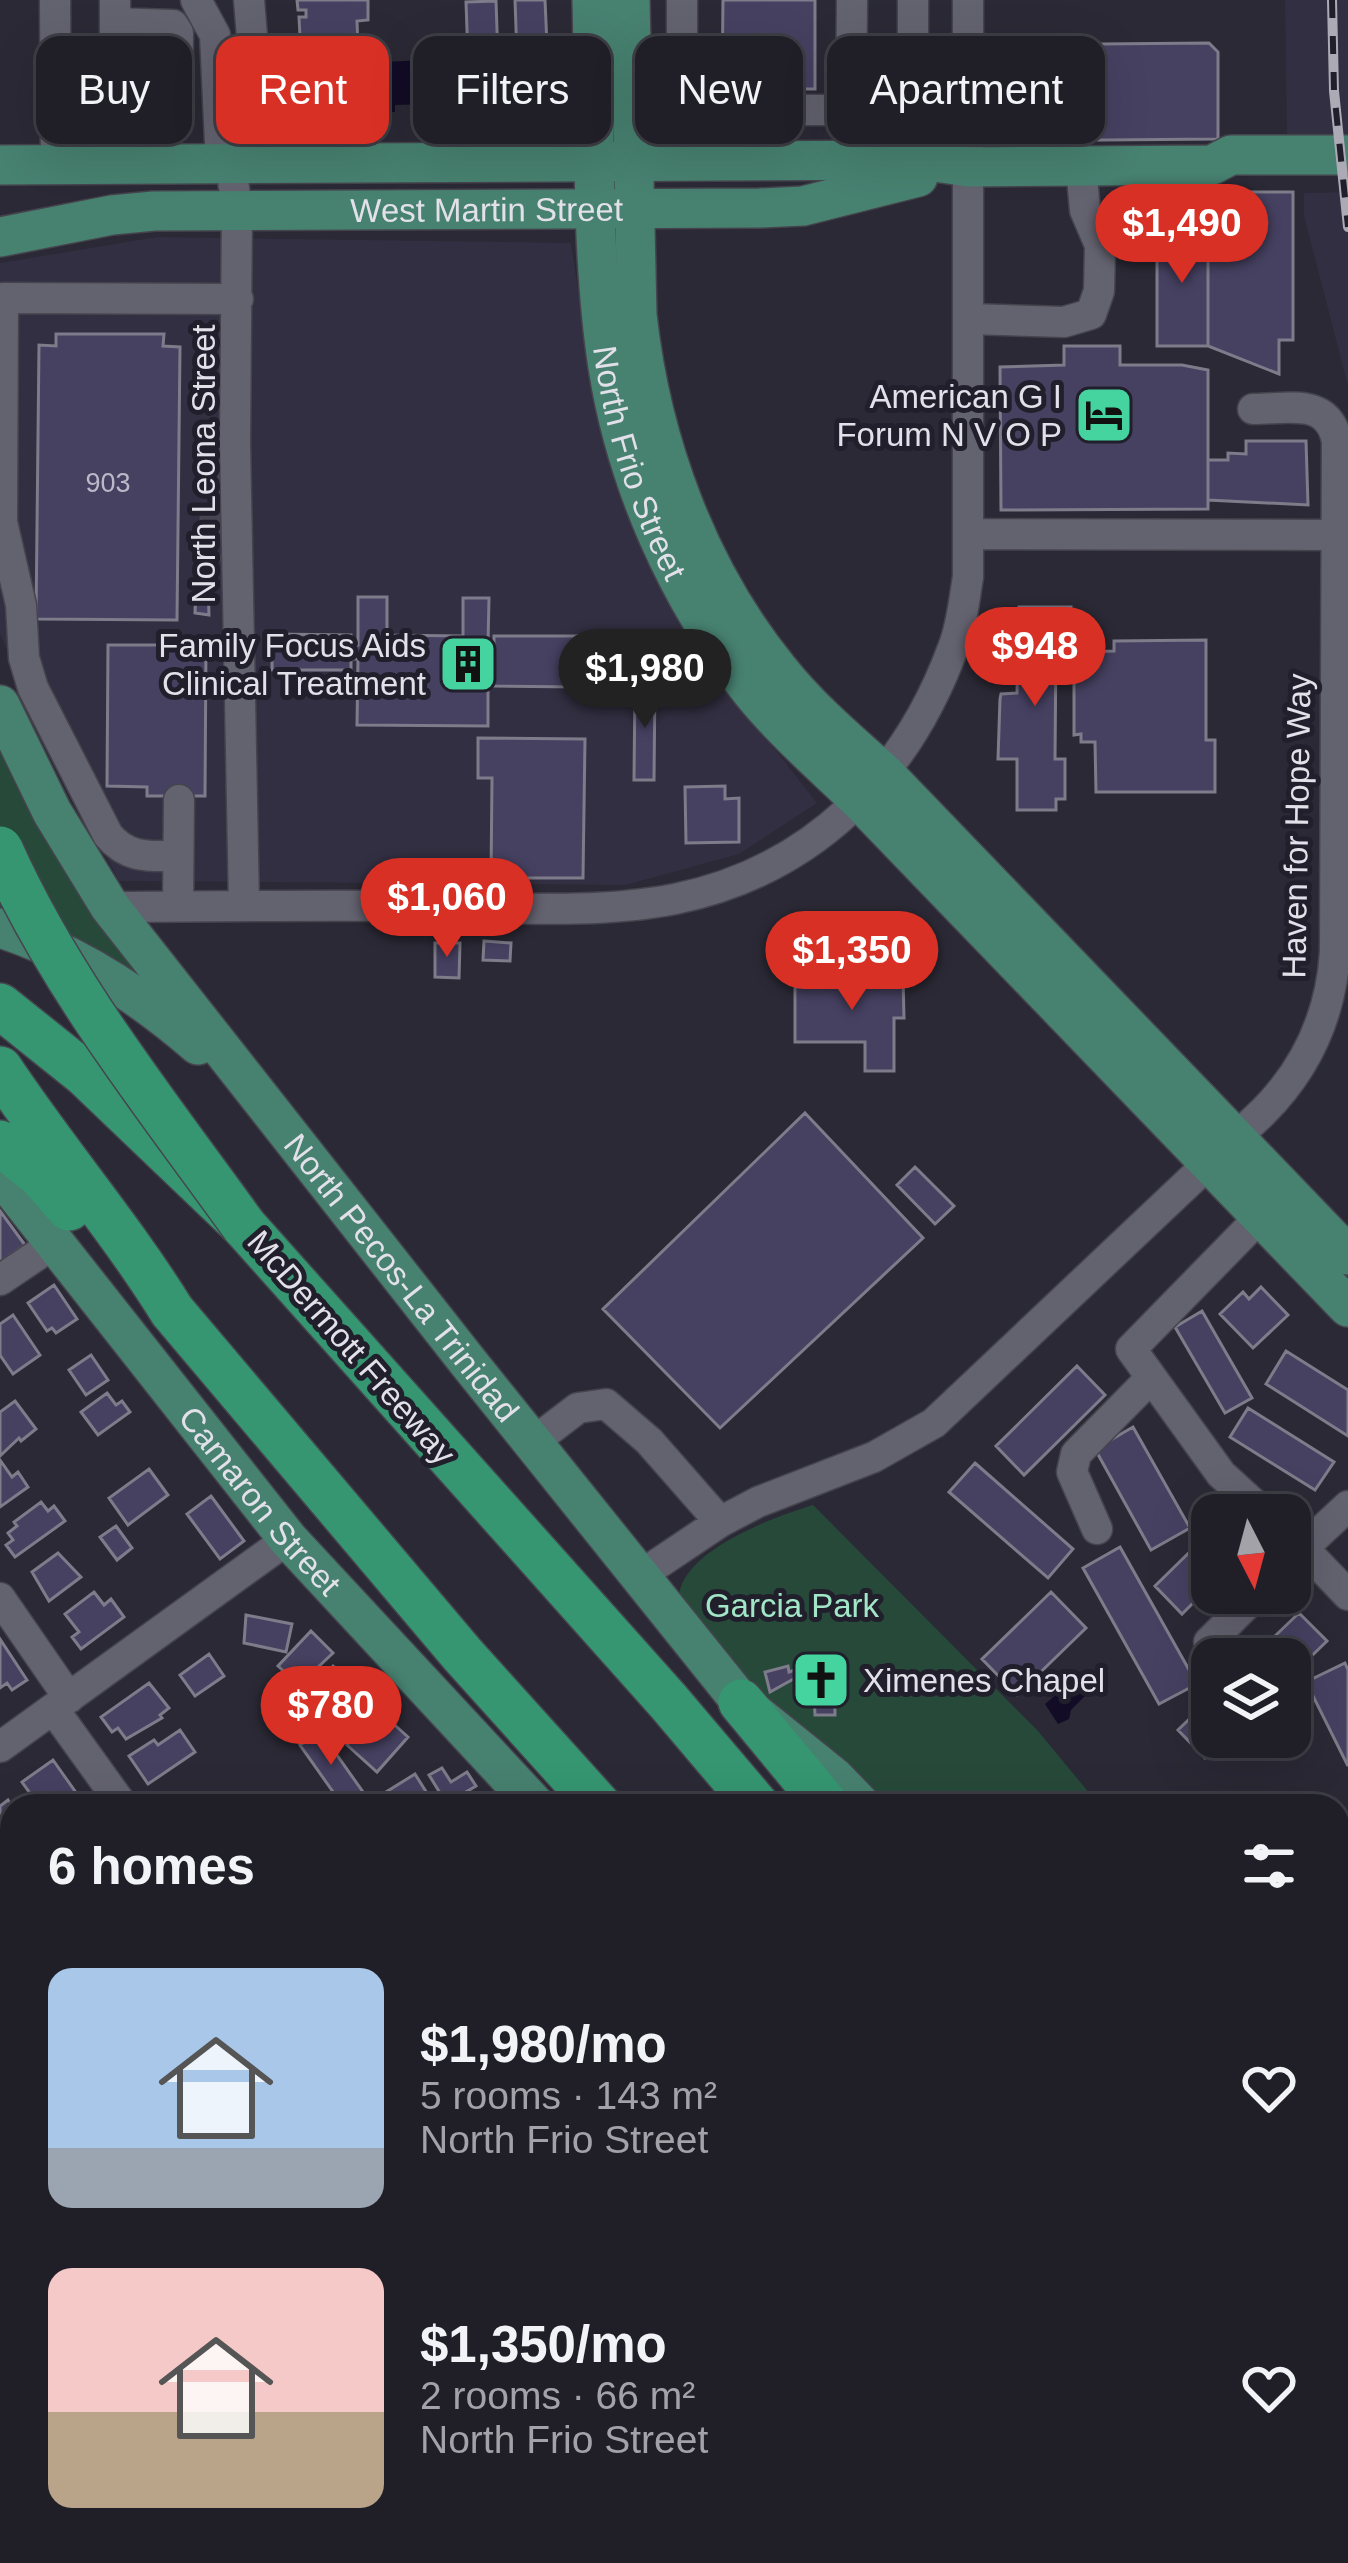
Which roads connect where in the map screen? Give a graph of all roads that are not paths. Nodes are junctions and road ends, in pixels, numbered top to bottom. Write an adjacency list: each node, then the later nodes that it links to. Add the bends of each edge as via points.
1 (55, 0): 22 (street)
2 (196, 0): 15 (street, North Leona Street)
3 (249, 0): 12 (street)
4 (592, 0): 19 (main road, North Frio Street)
5 (629, 0): 19 (main road, North Frio Street)
6 (682, 0): 16 (street, via 682,110)
7 (852, 0): 13 (street)
8 (913, 0): 14 (street)
9 (968, 0): 25 (street)
10 (115, 11): 11 (street, via 173,25)
11 (178, 36)
12 (252, 36)
13 (851, 36)
14 (914, 36)
15 (216, 44)
16 (827, 110)
17 (221, 144): 23 (street, North Leona Street)
18 (1348, 154): 21 (main road, West Martin Street, via 1231,155)
19 (616, 162): 23 (main road, West Martin Street); 25 (main road, West Martin Street, via 921,160); 27 (main road, North Frio Street)
20 (0, 165): 22 (main road, West Martin Street)
21 (1212, 165): 24 (main road, West Martin Street); 26 (main road, West Martin Street, via 1231,175)
22 (56, 166): 23 (main road, West Martin Street)
23 (231, 166): 28 (street, North Leona Street)
24 (1081, 166): 25 (main road, West Martin Street); 31 (street, via 1085,211 1100,245 1100,291 1090,314 1064,322)
25 (969, 167): 27 (main road, West Martin Street, via 803,206); 31 (street)
26 (1348, 175)
27 (616, 209): 28 (main road, West Martin Street); 36 (main road, North Frio Street, via 608,367 654,526 700,617 751,691)
28 (237, 210): 29 (main road, West Martin Street, via 112,215); 30 (street, North Leona Street)
29 (0, 237)
30 (238, 299): 35 (street, via 3,298 2,522 24,658); 40 (street, North Leona Street, via 225,454)
31 (969, 319): 33 (street)
32 (1253, 409): 34 (street, Haven for Hope Way, via 1312,409 1333,423)
33 (969, 534): 34 (street); 36 (street, via 955,646)
34 (1335, 535): 43 (street, Haven for Hope Way)
35 (11, 699): 39 (street, via 118,848); 42 (main road, North Pecos-La Trinidad, via 52,812)
36 (873, 788): 40 (street, via 813,841 742,878 673,899 568,907); 50 (main road, North Frio Street)
37 (179, 800): 39 (street)
38 (0, 849): 53 (highway, McDermott Freeway, bridge, via 93,1017)
39 (178, 856): 41 (street)
40 (244, 905): 41 (street)
41 (178, 906): 42 (street)
42 (110, 907): 48 (main road, North Pecos-La Trinidad)
43 (1342, 908): 45 (street, Haven for Hope Way)
44 (0, 928): 48 (main road, via 132,993)
45 (1341, 975): 50 (street, Haven for Hope Way, via 1310,1052)
46 (0, 1006): 53 (highway, bridge, via 86,1074)
47 (0, 1069): 58 (highway)
48 (272, 1115): 60 (main road, North Pecos-La Trinidad)
49 (0, 1143): 58 (highway)
50 (1222, 1152): 52 (main road, North Frio Street); 55 (main road, North Frio Street); 63 (street, Haven for Hope Way, via 934,1423)
51 (0, 1179): 54 (main road, Camaron Street)
52 (1260, 1217): 57 (main road, North Frio Street); 59 (street, via 1131,1348)
53 (244, 1226): 79 (highway, McDermott Freeway)
54 (55, 1243): 56 (street); 66 (main road, Camaron Street)
55 (1348, 1255)
56 (0, 1280)
57 (1348, 1307)
58 (172, 1311): 78 (highway)
59 (1150, 1379): 61 (street); 64 (street, via 1076,1454 1072,1472)
60 (532, 1443): 63 (street, via 578,1408 606,1404); 68 (main road, North Pecos-La Trinidad)
61 (1243, 1494)
62 (1348, 1506): 65 (street)
63 (720, 1522): 68 (street, Haven for Hope Way)
64 (1096, 1529)
65 (1311, 1535)
66 (288, 1539): 74 (street); 77 (main road, Camaron Street)
67 (1311, 1563): 69 (street)
68 (641, 1575): 73 (main road, North Pecos-La Trinidad)
69 (1348, 1595)
70 (0, 1598): 74 (street)
71 (1237, 1614): 72 (street)
72 (1213, 1638)
73 (741, 1702): 80 (highway); 81 (main road, North Pecos-La Trinidad)
74 (61, 1704): 75 (street); 76 (street)
75 (0, 1747)
76 (116, 1794)
77 (516, 1794)
78 (588, 1794)
79 (747, 1794)
80 (817, 1794)
81 (850, 1794)

